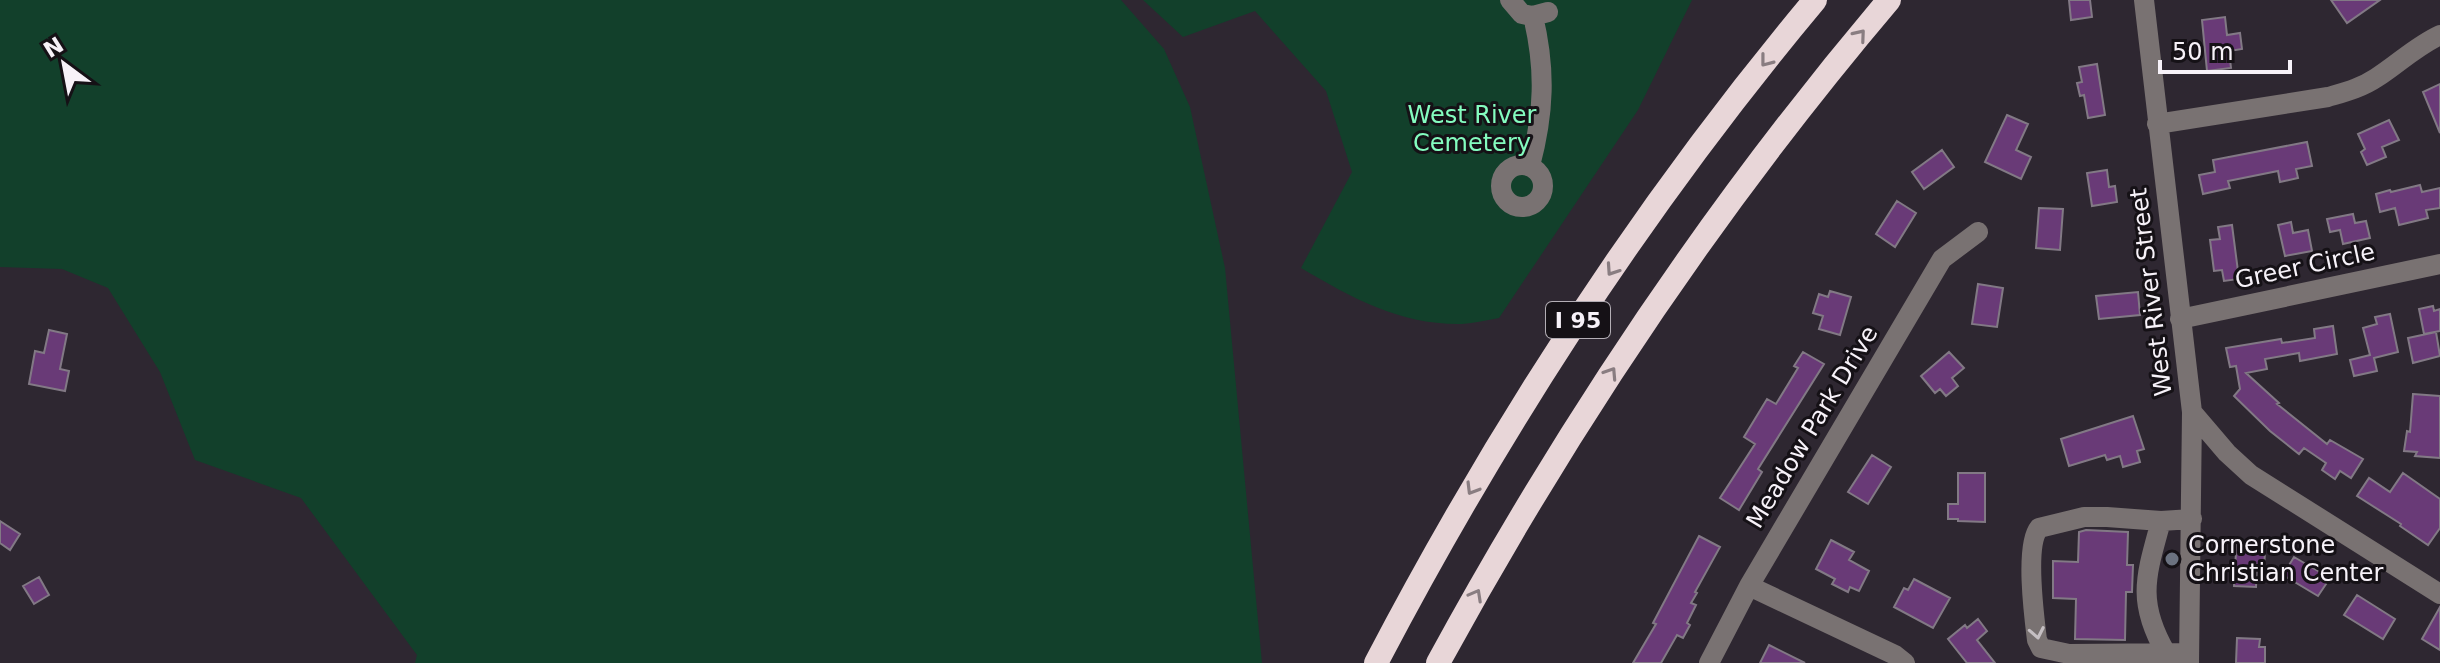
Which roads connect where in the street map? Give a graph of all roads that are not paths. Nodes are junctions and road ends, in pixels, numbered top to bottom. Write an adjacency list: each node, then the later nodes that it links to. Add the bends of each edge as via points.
1 (1510, 0): 7 (street, via 1522,14 1540,14 1543,89)
2 (1815, 0): 18 (highway, I 95, one-way to 18, via 1712,132 1586,309 1453,521)
3 (1889, 0): 19 (highway, I 95, one-way to 3, via 1548,473 1653,311 1764,157)
4 (2144, 0): 6 (street, West River Street)
5 (2440, 35): 6 (street, via 2353,90)
6 (2157, 124): 10 (street, West River Street)
7 (1530, 166)
8 (1978, 232): 14 (street, Meadow Park Drive, via 1942,259)
9 (2440, 264): 10 (street, Greer Circle)
10 (2180, 319): 11 (street, West River Street)
11 (2192, 412): 12 (street); 15 (street, West River Street, via 2251,475)
12 (2192, 519): 13 (street); 17 (street)
13 (2161, 521): 16 (street, via 2145,597); 16 (street, one-way to 16, via 2084,517 2039,528 2032,556 2041,648 2069,654)
14 (1749, 586): 20 (street, Meadow Park Drive); 21 (street)
15 (2440, 594)
16 (2166, 653): 17 (street)
17 (2189, 658)
18 (1376, 663)
19 (1438, 663)
20 (1709, 663)
21 (1905, 663)

